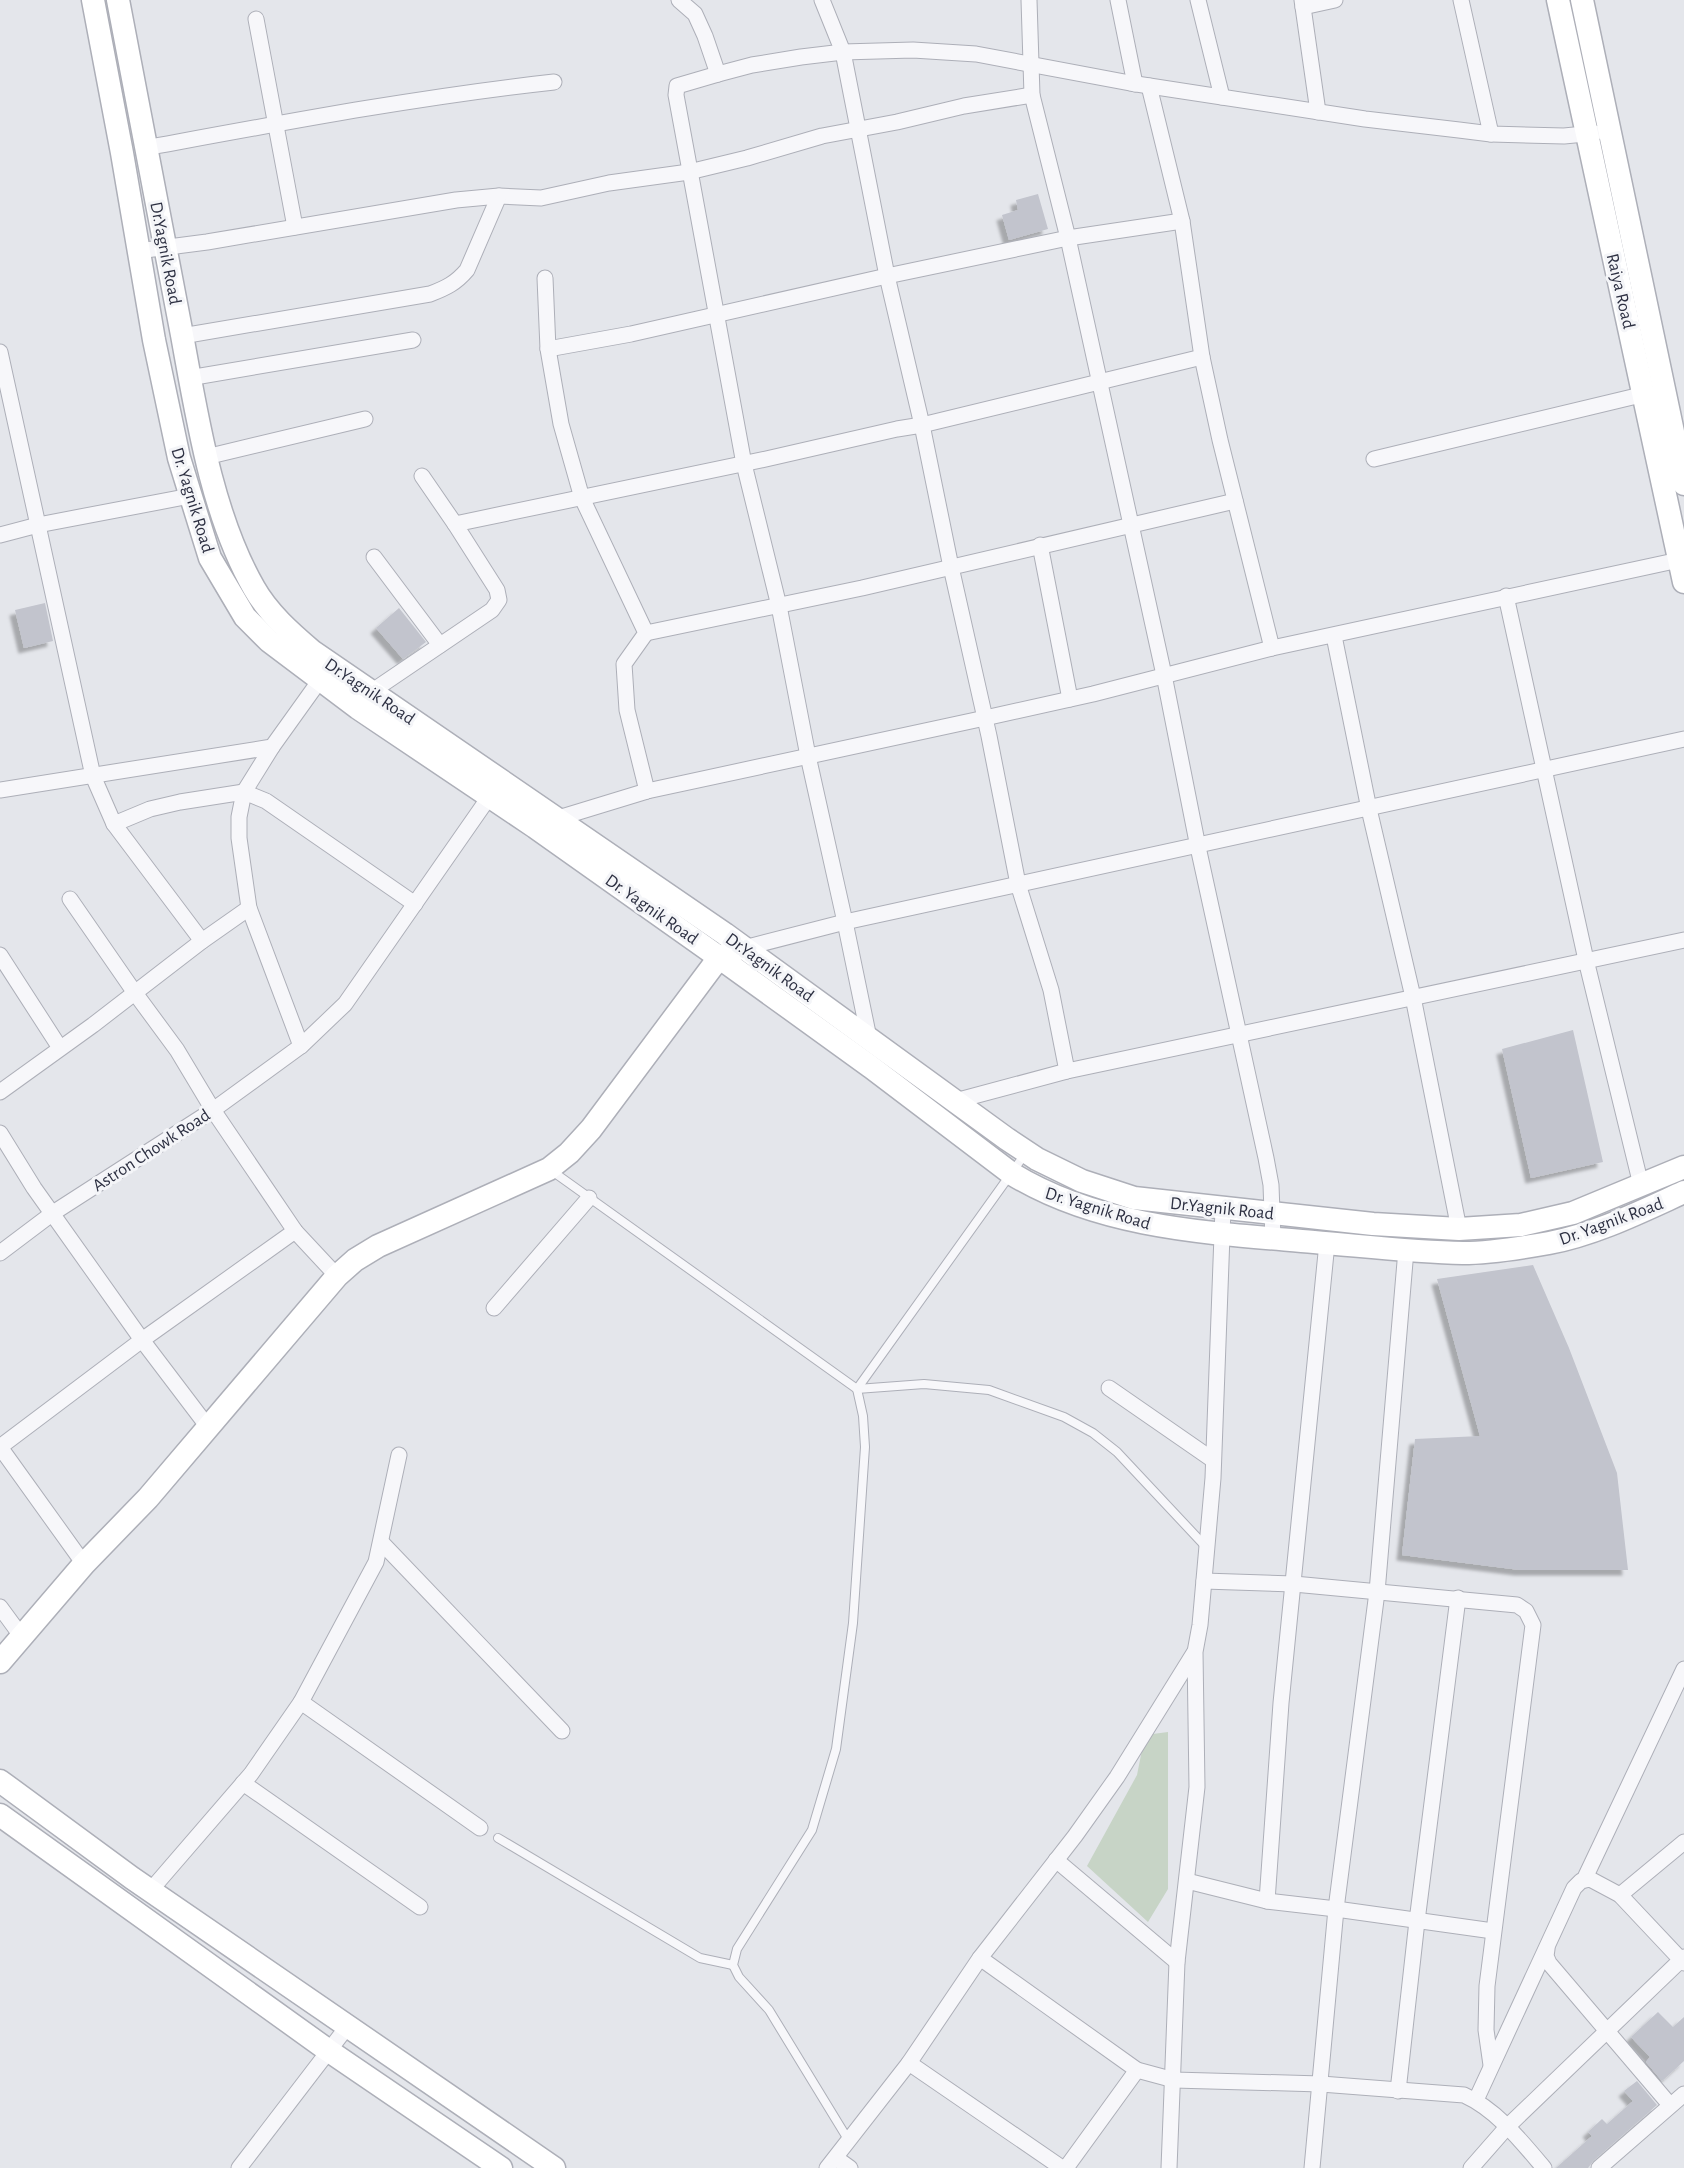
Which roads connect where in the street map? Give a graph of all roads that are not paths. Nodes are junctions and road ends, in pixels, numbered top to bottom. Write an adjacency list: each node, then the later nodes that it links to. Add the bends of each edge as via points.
1 (93, 0): 34 (street, Dr. Yagnik Road)
2 (118, 0): 27 (street, Dr.Yagnik Road)
3 (679, 0): 16 (street, via 695,14)
4 (822, 0): 14 (street)
5 (1029, 0): 15 (street)
6 (1118, 0): 18 (street)
7 (1198, 0): 20 (street)
8 (1335, 0): 12 (street)
9 (1461, 0): 25 (street)
10 (1558, 0): 26 (street, Raiya Road)
11 (1582, 0): 24 (street, Raiya Road)
12 (1303, 3): 21 (street)
13 (256, 19): 22 (street)
14 (843, 52): 15 (street, via 914,50 976,54); 16 (street); 23 (street)
15 (1033, 66): 18 (street); 19 (street)
16 (718, 74): 28 (street, via 677,86)
17 (554, 82): 22 (street)
18 (1142, 85): 20 (street); 30 (street)
19 (1032, 95): 23 (street); 32 (street)
20 (1222, 97): 21 (street)
21 (1318, 112): 25 (street)
22 (276, 124): 27 (street); 31 (street)
23 (857, 130): 28 (street); 35 (street)
24 (1609, 130): 26 (street); 53 (street, Raiya Road)
25 (1491, 134): 26 (street)
26 (1586, 135): 45 (street, Raiya Road)
27 (146, 148): 33 (street, Dr.Yagnik Road)
28 (689, 172): 29 (street, via 609,183 542,198); 37 (street)
29 (499, 196): 31 (street); 38 (street, via 467,270 448,287 430,294)
30 (1182, 221): 32 (street); 42 (street)
31 (295, 227): 33 (street)
32 (1068, 238): 35 (street); 44 (street)
33 (164, 247): 34 (street); 38 (street, Dr.Yagnik Road)
34 (138, 251): 54 (street, Dr. Yagnik Road)
35 (887, 276): 37 (street); 48 (street)
36 (545, 279): 40 (street)
37 (717, 314): 40 (street); 51 (street)
38 (182, 336): 43 (street, Dr.Yagnik Road)
39 (413, 340): 43 (street)
40 (548, 349): 55 (street, via 561,424)
41 (0, 352): 46 (street)
42 (1202, 357): 44 (street); 56 (street)
43 (189, 378): 49 (street, Dr.Yagnik Road)
44 (1098, 381): 48 (street); 59 (street)
45 (1645, 394): 50 (street); 64 (street, Raiya Road)
46 (6, 406): 58 (street)
47 (365, 419): 49 (street)
48 (922, 425): 51 (street); 63 (street)
49 (206, 457): 71 (street, Dr.Yagnik Road, via 224,519 255,591 285,627 312,651)
50 (1374, 459)
51 (744, 464): 55 (street); 66 (street)
52 (422, 476): 57 (street)
53 (1684, 484)
54 (190, 496): 58 (street); 71 (street, Dr. Yagnik Road, via 210,558 245,617 269,641)
55 (582, 498): 57 (street); 67 (street)
56 (1235, 501): 59 (street); 70 (street)
57 (455, 524): 69 (street, via 498,590 499,600 492,610)
58 (38, 525): 60 (street); 80 (street)
59 (1131, 526): 61 (street); 72 (street)
60 (0, 535)
61 (1040, 545): 63 (street); 73 (street)
62 (374, 556): 69 (street)
63 (951, 567): 66 (street); 75 (street)
64 (1682, 571): 65 (street)
65 (1506, 596): 68 (street); 79 (street)
66 (778, 606): 67 (street); 78 (street)
67 (646, 633): 83 (street, via 624,664 627,710)
68 (1334, 636): 70 (street); 85 (street)
69 (440, 645): 74 (street)
70 (1272, 648): 72 (street)
71 (326, 672): 74 (street, Dr. Yagnik Road); 77 (street)
72 (1164, 675): 73 (street); 89 (street)
73 (1070, 699): 75 (street)
74 (365, 700): 81 (street, Dr. Yagnik Road)
75 (985, 718): 78 (street); 90 (street)
76 (1684, 739): 79 (street)
77 (272, 747): 80 (street); 84 (street)
78 (808, 756): 83 (street); 94 (street)
79 (1544, 769): 85 (street); 100 (street)
80 (93, 776): 82 (street); 87 (street)
81 (495, 789): 86 (street, Dr.Yagnik Road); 88 (street, Dr. Yagnik Road); 92 (street, Astron Chowk Road)
82 (0, 790)
83 (647, 791): 86 (street)
84 (244, 792): 87 (street, via 150,809); 92 (street, via 266,801); 93 (street, via 239,838)
85 (1369, 808): 89 (street); 102 (street)
86 (557, 818): 88 (street); 97 (street, Dr.Yagnik Road)
87 (114, 824): 95 (street)
88 (535, 827): 99 (street, Dr. Yagnik Road)
89 (1198, 847): 90 (street); 103 (street)
90 (1018, 884): 94 (street); 107 (street, via 1051,990)
91 (70, 899): 101 (street)
92 (415, 904): 105 (street, Astron Chowk Road, via 345,1004)
93 (249, 908): 95 (street); 105 (street)
94 (845, 922): 97 (street); 104 (street)
95 (202, 940): 101 (street)
96 (1684, 940): 100 (street)
97 (744, 948): 99 (street); 104 (street, Dr.Yagnik Road)
98 (0, 955): 106 (street)
99 (720, 958): 114 (street, via 591,1129); 115 (street, Dr. Yagnik Road)
100 (1586, 960): 102 (street); 116 (street)
101 (135, 993): 106 (street); 110 (street, via 177,1050)
102 (1413, 997): 103 (street); 122 (street)
103 (1239, 1035): 107 (street); 121 (street)
104 (869, 1038): 109 (street, Dr.Yagnik Road)
105 (301, 1046): 110 (street, Astron Chowk Road)
106 (60, 1048): 108 (street)
107 (1067, 1071): 109 (street)
108 (0, 1092)
109 (955, 1101): 112 (street, Dr.Yagnik Road)
110 (213, 1110): 120 (street, Astron Chowk Road); 123 (street)
111 (0, 1133): 120 (street)
112 (1026, 1152): 115 (lane); 119 (street, Dr.Yagnik Road, via 1082,1180 1134,1198)
113 (1684, 1167): 116 (street, Dr.Yagnik Road)
114 (549, 1169): 118 (lane); 129 (street, via 378,1246)
115 (1011, 1174): 124 (street, Dr. Yagnik Road, via 1034,1188 1098,1212 1153,1226); 133 (lane)
116 (1641, 1185): 122 (street, Dr.Yagnik Road, via 1572,1213 1521,1225)
117 (1684, 1192): 127 (street, Dr. Yagnik Road, via 1591,1232 1550,1243 1465,1253)
118 (589, 1198): 130 (street); 133 (lane)
119 (1223, 1208): 121 (street, Dr.Yagnik Road); 124 (street)
120 (53, 1213): 128 (street, Astron Chowk Road); 131 (street)
121 (1274, 1214): 122 (street, Dr.Yagnik Road); 125 (street)
122 (1459, 1229)
123 (295, 1231): 129 (street); 131 (street)
124 (1222, 1235): 125 (street, Dr. Yagnik Road); 137 (street)
125 (1273, 1239): 126 (street, Dr. Yagnik Road)
126 (1327, 1243): 127 (street, Dr. Yagnik Road); 142 (street)
127 (1406, 1250): 143 (street)
128 (0, 1253)
129 (337, 1276): 134 (street)
130 (495, 1308)
131 (142, 1340): 134 (street); 135 (street)
132 (1109, 1388): 137 (street)
133 (856, 1389): 139 (lane, via 924,1384 988,1390 1064,1417 1117,1452); 172 (lane, via 865,1447 853,1623 836,1749 812,1830 737,1949)
134 (208, 1427): 140 (street, via 148,1498)
135 (0, 1447): 140 (street)
136 (399, 1455): 138 (street)
137 (1214, 1460): 139 (street)
138 (381, 1542): 150 (street, via 376,1562); 151 (street)
139 (1208, 1549): 141 (street)
140 (84, 1564): 146 (street)
141 (1204, 1581): 142 (street); 147 (street)
142 (1294, 1584): 143 (street); 163 (street)
143 (1377, 1592): 144 (street); 165 (street)
144 (1458, 1598): 166 (street); 167 (street, via 1517,1605 1526,1611 1533,1625)
145 (0, 1607): 146 (street)
146 (22, 1637): 148 (street)
147 (1195, 1652): 158 (street, via 1117,1777); 160 (street, via 1197,1787)
148 (0, 1662)
149 (1684, 1670): 159 (street)
150 (301, 1702): 153 (street); 155 (street)
151 (562, 1731)
152 (0, 1781): 161 (street)
153 (243, 1783): 161 (street); 164 (street)
154 (0, 1815): 175 (street)
155 (480, 1828)
156 (498, 1838): 172 (lane, via 700,1958)
157 (1684, 1842): 162 (street)
158 (1056, 1860): 169 (street); 171 (street)
159 (1584, 1880): 162 (street, via 1590,1879); 168 (street, via 1574,1888)
160 (1187, 1881): 163 (street); 171 (street)
161 (150, 1891): 173 (street)
162 (1620, 1895): 170 (street)
163 (1267, 1901): 165 (street)
164 (420, 1907)
165 (1336, 1909): 166 (street); 180 (street)
166 (1417, 1921): 167 (street); 181 (street)
167 (1493, 1931): 177 (street, via 1486,2030)
168 (1547, 1949): 174 (street, via 1549,1963); 177 (street)
169 (980, 1958): 176 (street); 178 (street)
170 (1683, 1960): 174 (street)
171 (1177, 1962): 179 (street)
172 (734, 1965): 186 (lane, via 739,1977 769,2010)
173 (347, 2027): 175 (street); 190 (street)
174 (1608, 2030): 184 (street); 185 (street)
175 (329, 2051): 188 (street); 189 (street)
176 (909, 2063): 186 (street); 192 (street)
177 (1491, 2065): 183 (street)
178 (1137, 2070): 179 (street); 193 (street)
179 (1173, 2080): 180 (street); 194 (street)
180 (1321, 2084): 181 (street); 195 (street)
181 (1398, 2091): 183 (street, via 1448,2092)
182 (1684, 2094): 184 (street)
183 (1476, 2100): 185 (street)
184 (1670, 2105): 198 (street)
185 (1507, 2127): 196 (street); 197 (street)
186 (849, 2141): 187 (street)
187 (831, 2163): 191 (street)
188 (239, 2168)
189 (501, 2168)
190 (554, 2168)
191 (850, 2168)
192 (1062, 2168)
193 (1066, 2168)
194 (1169, 2168)
195 (1312, 2168)
196 (1471, 2168)
197 (1544, 2168)
198 (1599, 2168)

